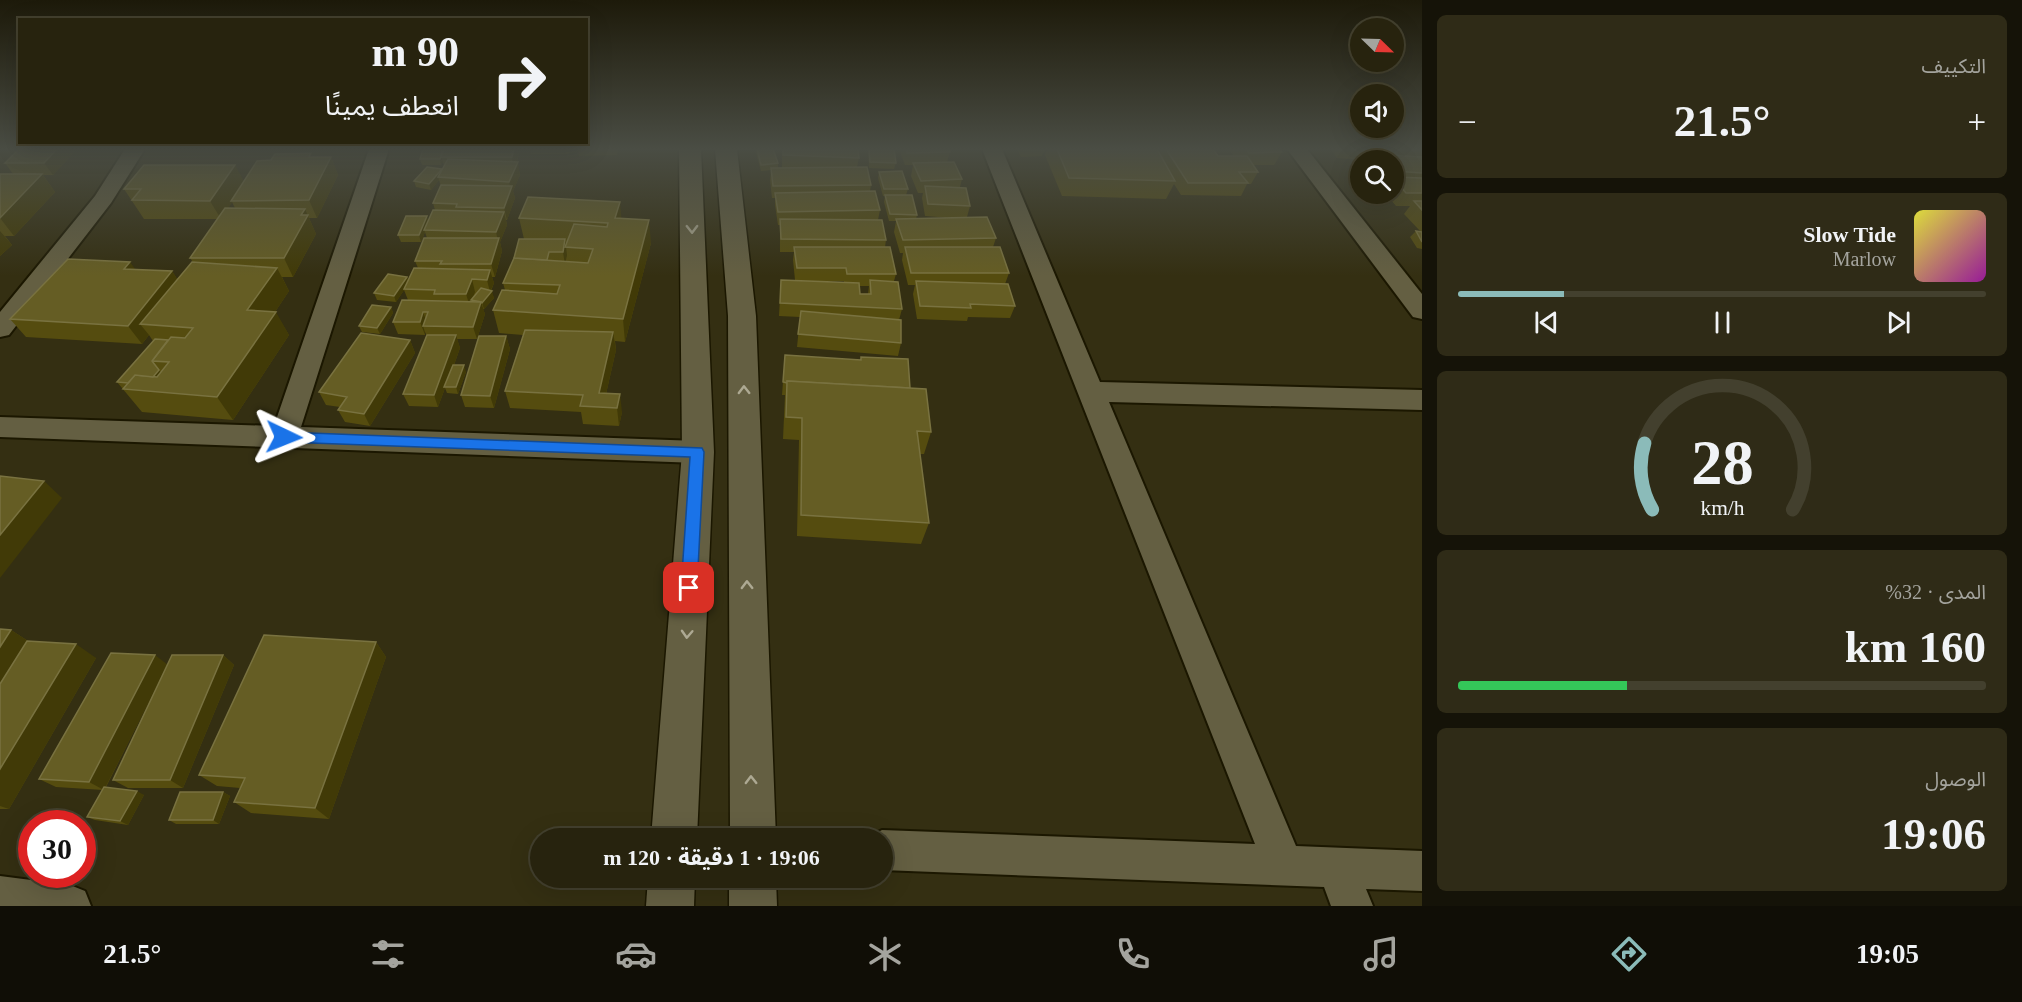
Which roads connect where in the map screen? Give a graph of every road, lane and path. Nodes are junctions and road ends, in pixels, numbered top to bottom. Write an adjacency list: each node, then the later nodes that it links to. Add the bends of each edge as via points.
1 (109, 191): 8 (street)
2 (366, 191): 12 (street)
3 (691, 191): 13 (street, one-way to 13)
4 (730, 191): 15 (street, one-way to 4, via 742,316)
5 (1009, 191): 9 (street)
6 (1328, 191): 7 (street)
7 (1422, 311)
8 (0, 329)
9 (1091, 393): 10 (street); 17 (street)
10 (1422, 400)
11 (0, 427): 12 (street)
12 (284, 437): 13 (street)
13 (698, 452): 14 (street, one-way to 14)
14 (675, 828)
15 (753, 828)
16 (893, 850): 17 (street)
17 (1284, 866): 18 (street)
18 (1336, 867): 19 (street); 26 (street)
19 (1422, 871)
20 (671, 888): 24 (street)
21 (753, 888): 25 (street)
22 (0, 897): 23 (street)
23 (70, 906)
24 (670, 906)
25 (753, 906)
26 (1353, 906)

